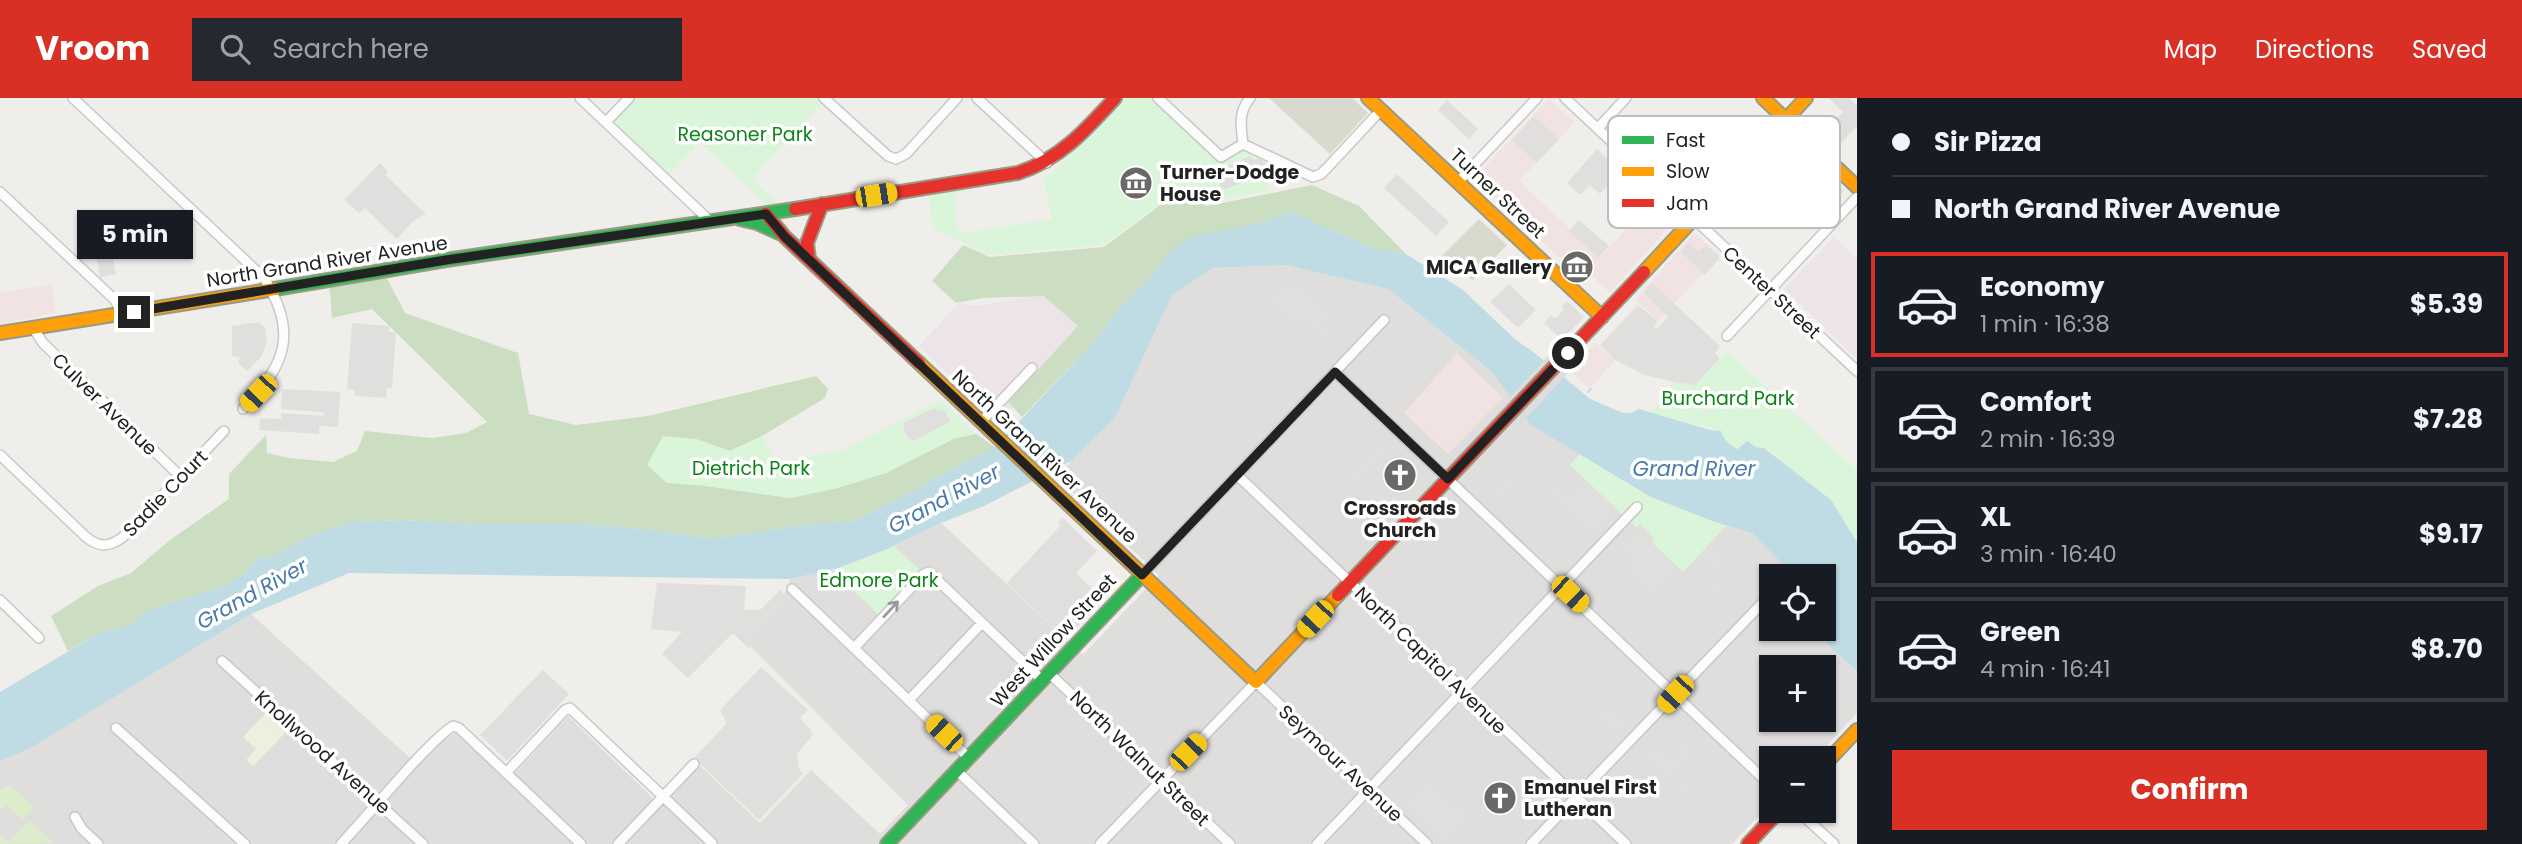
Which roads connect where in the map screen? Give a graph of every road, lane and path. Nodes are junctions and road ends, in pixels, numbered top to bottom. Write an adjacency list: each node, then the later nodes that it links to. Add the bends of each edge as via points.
1 (73, 98): 41 (street)
2 (580, 98): 21 (street)
3 (629, 98): 21 (street)
4 (824, 98): 5 (street, via 896,159 906,154)
5 (957, 98)
6 (977, 98): 25 (street)
7 (1115, 98): 25 (street)
8 (1158, 98): 24 (street, via 1222,157)
9 (1250, 98): 24 (street, via 1240,124)
10 (1368, 98): 16 (street, Turner Street)
11 (1537, 98): 27 (street)
12 (1565, 98): 22 (street, Center Street)
13 (1626, 98): 17 (street)
14 (1763, 98): 18 (street)
15 (1806, 98): 19 (street)
16 (1381, 110): 24 (street, via 1314,177); 27 (street, Turner Street)
17 (1609, 116)
18 (1781, 116)
19 (1789, 116)
20 (1608, 117): 22 (street)
21 (606, 122): 35 (street)
22 (1598, 128): 23 (street, Center Street)
23 (1608, 137)
24 (1243, 144)
25 (1047, 163): 31 (street, via 1017,173)
26 (1840, 171): 28 (street)
27 (1458, 182): 44 (street, Turner Street)
28 (1857, 187)
29 (0, 191): 43 (street, via 115,300)
30 (1857, 197): 33 (street)
31 (822, 204): 32 (street); 40 (street, via 807,243)
32 (766, 214): 34 (street, North Grand River Avenue); 39 (street, North Grand River Avenue)
33 (1840, 215)
34 (733, 218): 35 (street, North Grand River Avenue); 39 (street, via 757,223)
35 (710, 221): 41 (street, North Grand River Avenue)
36 (1686, 228): 44 (street)
37 (1704, 228): 42 (street, Center Street)
38 (1828, 228): 42 (street)
39 (785, 237): 40 (street, North Grand River Avenue)
40 (808, 258): 53 (street, North Grand River Avenue)
41 (272, 290): 43 (street, North Grand River Avenue); 52 (street, via 282,320 281,357 268,382)
42 (1771, 290): 48 (street); 50 (street, Center Street)
43 (122, 313): 46 (street, North Grand River Avenue)
44 (1602, 317): 58 (street)
45 (1384, 320): 51 (street, West Willow Street)
46 (33, 328): 47 (street, North Grand River Avenue); 57 (street, Culver Avenue, via 43,344)
47 (0, 333)
48 (1727, 336)
49 (1032, 368): 53 (street)
50 (1857, 371)
51 (1335, 372): 56 (street, West Willow Street); 58 (street)
52 (243, 409)
53 (984, 425): 60 (street, North Grand River Avenue)
54 (225, 431): 57 (street, Sadie Court)
55 (0, 455): 57 (street, Sadie Court, via 100,545 123,537)
56 (1237, 475): 60 (street, West Willow Street); 61 (street, North Capitol Avenue)
57 (181, 477)
58 (1448, 479): 61 (street); 62 (street)
59 (1637, 507): 62 (street)
60 (1142, 575): 70 (street, West Willow Street); 71 (street, North Grand River Avenue)
61 (1350, 583): 71 (street); 72 (street, North Capitol Avenue)
62 (1562, 587): 72 (street); 73 (street)
63 (792, 589): 68 (street)
64 (0, 600): 67 (street)
65 (1759, 606): 73 (street)
66 (982, 623): 68 (street, North Walnut Street, one-way to 66, via 929,572); 70 (street, North Walnut Street); 74 (street)
67 (39, 638)
68 (854, 648): 74 (street)
69 (222, 661): 87 (street, Knollwood Avenue)
70 (1046, 676): 78 (street, West Willow Street); 83 (street, North Walnut Street)
71 (1256, 682): 83 (street); 84 (street, Seymour Avenue)
72 (1464, 690): 84 (street); 86 (street, North Capitol Avenue)
73 (1675, 694): 82 (street); 86 (street)
74 (909, 700): 78 (street)
75 (116, 728): 93 (street)
76 (1857, 730): 77 (street)
77 (1836, 752)
78 (969, 758): 80 (street, West Willow Street)
79 (694, 764): 85 (street)
80 (957, 771): 98 (street, West Willow Street); 99 (street)
81 (506, 773): 85 (street, via 570,708); 87 (street, via 453,726); 96 (street)
82 (1759, 774)
83 (1162, 779): 100 (street); 101 (street, North Walnut Street)
84 (1369, 790): 102 (street); 103 (street, Seymour Avenue)
85 (664, 796): 91 (street); 97 (street)
86 (1576, 797): 104 (street); 105 (street, North Capitol Avenue)
87 (378, 803): 94 (street); 95 (street, Knollwood Avenue)
88 (75, 817): 92 (street)
89 (1768, 823): 106 (street)
90 (1811, 823): 107 (street)
91 (712, 843)
92 (98, 844)
93 (245, 844)
94 (341, 844)
95 (423, 844)
96 (581, 844)
97 (618, 844)
98 (887, 844)
99 (1034, 844)
100 (1100, 844)
101 (1230, 844)
102 (1317, 844)
103 (1427, 844)
104 (1531, 844)
105 (1626, 844)
106 (1748, 844)
107 (1833, 844)

